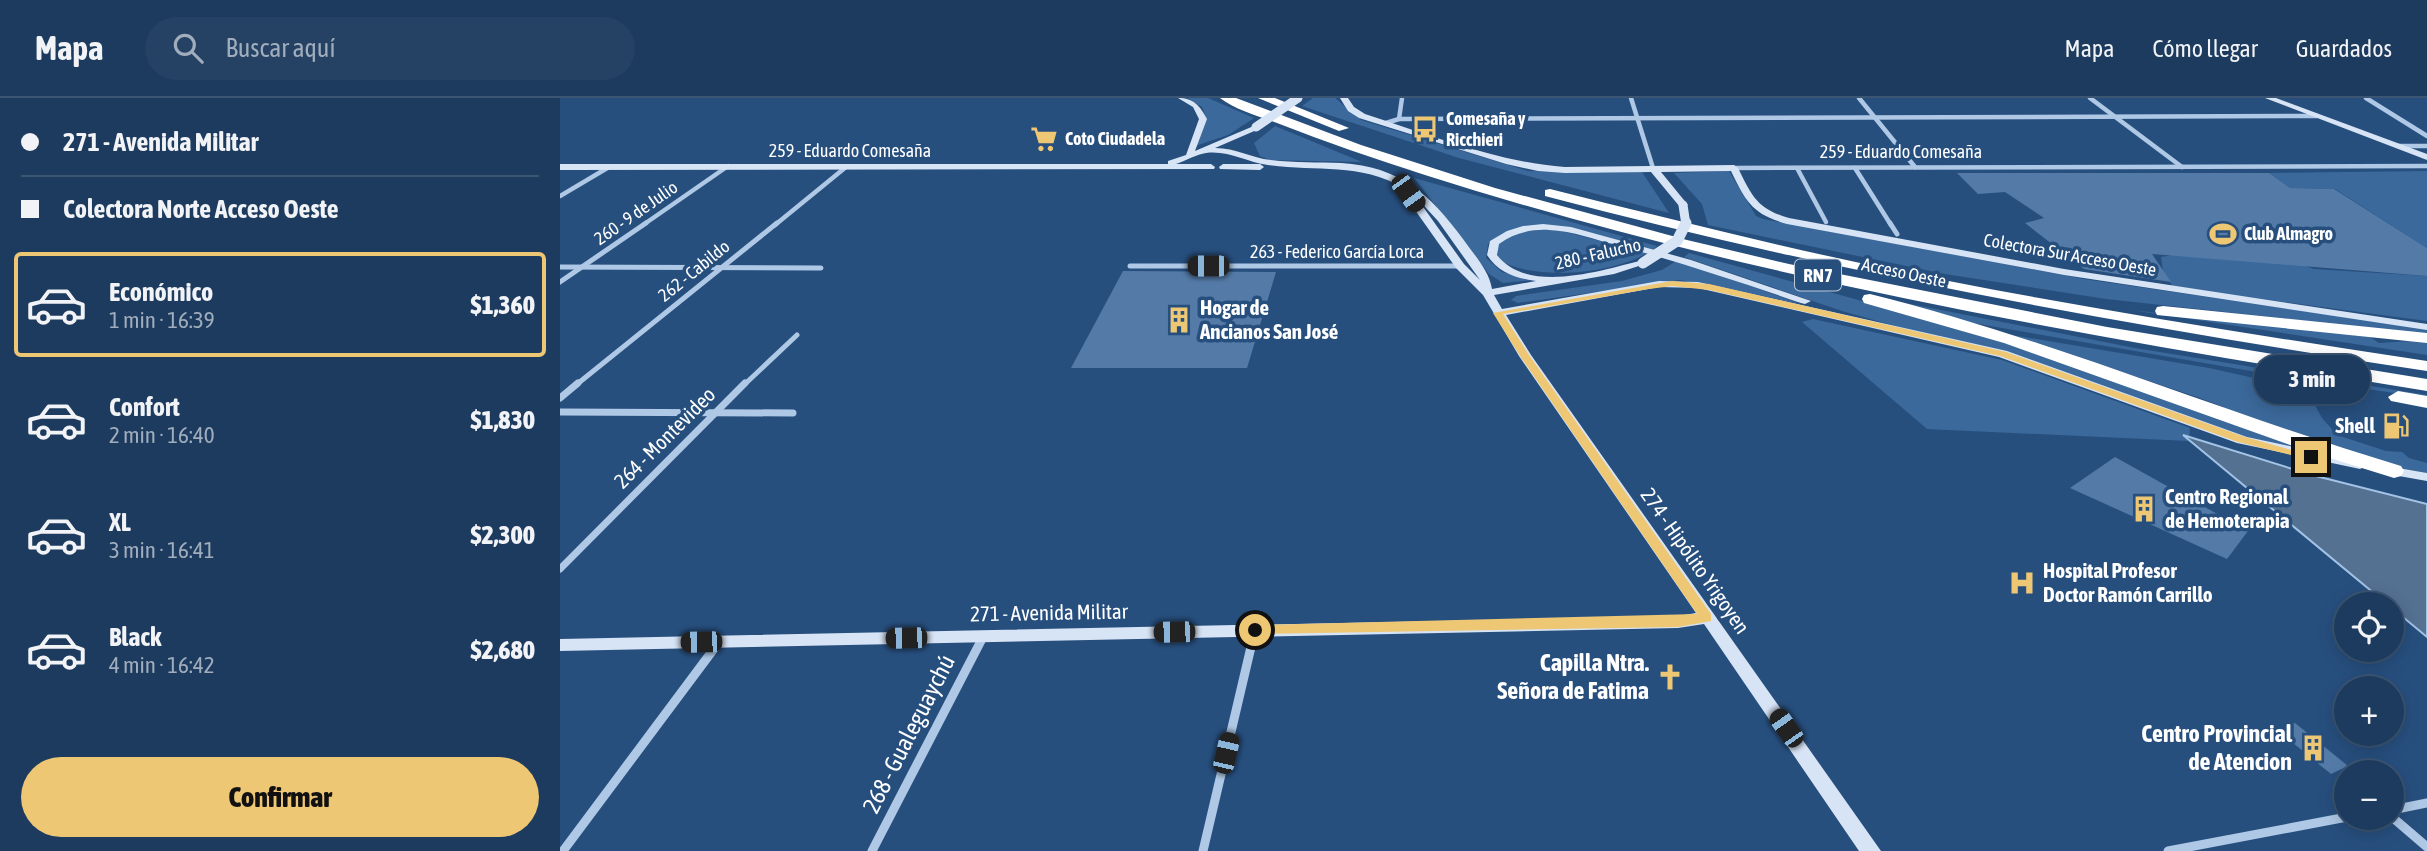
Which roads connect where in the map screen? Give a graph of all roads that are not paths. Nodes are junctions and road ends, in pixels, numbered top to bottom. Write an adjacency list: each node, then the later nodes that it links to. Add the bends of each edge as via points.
1 (1182, 98): 23 (street, via 1196,106 1203,119 1190,150)
2 (1226, 98): 45 (highway, Acceso Oeste / RN7, via 1426,172)
3 (1264, 98): 46 (highway, Acceso Oeste / RN7, via 1487,175)
4 (1298, 98): 19 (street, bridge)
5 (1344, 98): 18 (street, via 1355,112)
6 (1354, 98): 18 (street)
7 (1402, 98): 17 (street)
8 (1631, 98): 14 (street, 280 - Falucho)
9 (1859, 98): 15 (street)
10 (2090, 98): 16 (street)
11 (2269, 98): 13 (street)
12 (2366, 98): 20 (street)
13 (2317, 116): 16 (street); 21 (street)
14 (1638, 118): 15 (street); 17 (street); 40 (street, 280 - Falucho)
15 (1875, 118): 16 (street); 35 (street)
16 (2116, 118): 36 (street)
17 (1399, 119): 18 (street)
18 (1384, 122): 40 (street, 259 - Eduardo Comesaña, via 1538,168)
19 (1254, 128): 23 (street); 24 (street, via 1245,140)
20 (2427, 136)
21 (2397, 146): 22 (street); 25 (street)
22 (2427, 146)
23 (1192, 156): 24 (street, via 1221,151); 32 (street, via 1190,163); 37 (street, 259 - Eduardo Comesaña)
24 (1245, 157): 27 (street); 33 (street)
25 (2427, 157)
26 (729, 166): 30 (street, 259 - Eduardo Comesaña); 31 (street, 259 - Eduardo Comesaña); 49 (street, 260 - 9 de Julio)
27 (1325, 166): 33 (street); 41 (street, 274 - Hipólito Yrigoyen, via 1381,172)
28 (2427, 166): 36 (street, 259 - Eduardo Comesaña)
29 (560, 167): 30 (street, 259 - Eduardo Comesaña)
30 (610, 167): 42 (street)
31 (846, 167): 37 (street, 259 - Eduardo Comesaña); 51 (street, 262 - Cabildo)
32 (1211, 167): 33 (street, 259 - Eduardo Comesaña); 37 (street, 259 - Eduardo Comesaña)
33 (1223, 167)
34 (1855, 167): 35 (street, 259 - Eduardo Comesaña); 39 (street, 259 - Eduardo Comesaña); 44 (street)
35 (1915, 167): 36 (street, 259 - Eduardo Comesaña)
36 (2182, 167)
37 (1139, 168)
38 (1734, 168): 39 (street, 259 - Eduardo Comesaña); 40 (street, 259 - Eduardo Comesaña); 58 (street, Colectora Sur Acceso Oeste, via 1755,207 1787,221 2064,272)
39 (1797, 168): 43 (street)
40 (1653, 169): 53 (street, 280 - Falucho, bridge, via 1683,205 1687,220 1682,236 1643,263)
41 (1409, 186): 47 (street, 274 - Hipólito Yrigoyen, via 1408,193); 55 (street, 274 - Hipólito Yrigoyen, via 1424,197 1485,277)
42 (560, 196)
43 (1826, 222)
44 (1897, 234)
45 (1660, 239): 62 (highway, Acceso Oeste / RN7, via 2026,317); 69 (highway, via 2010,339)
46 (1815, 258): 60 (highway, via 2174,313); 61 (highway, Acceso Oeste / RN7, via 2120,317)
47 (1460, 266): 50 (street, 263 - Federico García Lorca); 55 (street, 274 - Hipólito Yrigoyen)
48 (560, 267): 49 (street)
49 (582, 267): 51 (street); 54 (street, 260 - 9 de Julio)
50 (1130, 267)
51 (720, 268): 52 (street); 64 (street, 262 - Cabildo)
52 (821, 268)
53 (1561, 281): 55 (street, 280 - Falucho); 57 (street, via 1504,268 1492,256 1494,243 1522,230 1568,229 1692,261)
54 (560, 282)
55 (1487, 293): 56 (street, 274 - Hipólito Yrigoyen)
56 (1498, 313): 57 (street, via 1684,284); 72 (street, 274 - Hipólito Yrigoyen)
57 (1870, 324): 69 (street, via 2016,358 2272,449)
58 (2427, 327)
59 (797, 335): 67 (street, 264 - Montevideo)
60 (2427, 338)
61 (2427, 366)
62 (2427, 385)
63 (2399, 397): 65 (highway)
64 (560, 398)
65 (2427, 402)
66 (560, 412): 67 (street)
67 (714, 413): 68 (street); 71 (street, 264 - Montevideo)
68 (793, 413)
69 (2394, 471): 70 (street)
70 (2427, 477)
71 (560, 569)
72 (1706, 618): 73 (street, 271 - Avenida Militar); 85 (street, 274 - Hipólito Yrigoyen)
73 (1255, 630): 74 (street, 271 - Avenida Militar); 84 (street)
74 (983, 637): 75 (street, 271 - Avenida Militar); 83 (street, 268 - Gualeguaychú)
75 (719, 642): 76 (street, 271 - Avenida Militar); 82 (street)
76 (560, 645)
77 (2427, 803): 78 (street)
78 (2404, 808)
79 (2334, 819): 86 (street)
80 (2404, 827): 81 (street)
81 (2427, 847)
82 (564, 851)
83 (872, 851)
84 (1203, 851)
85 (1871, 851)
86 (2168, 851)

